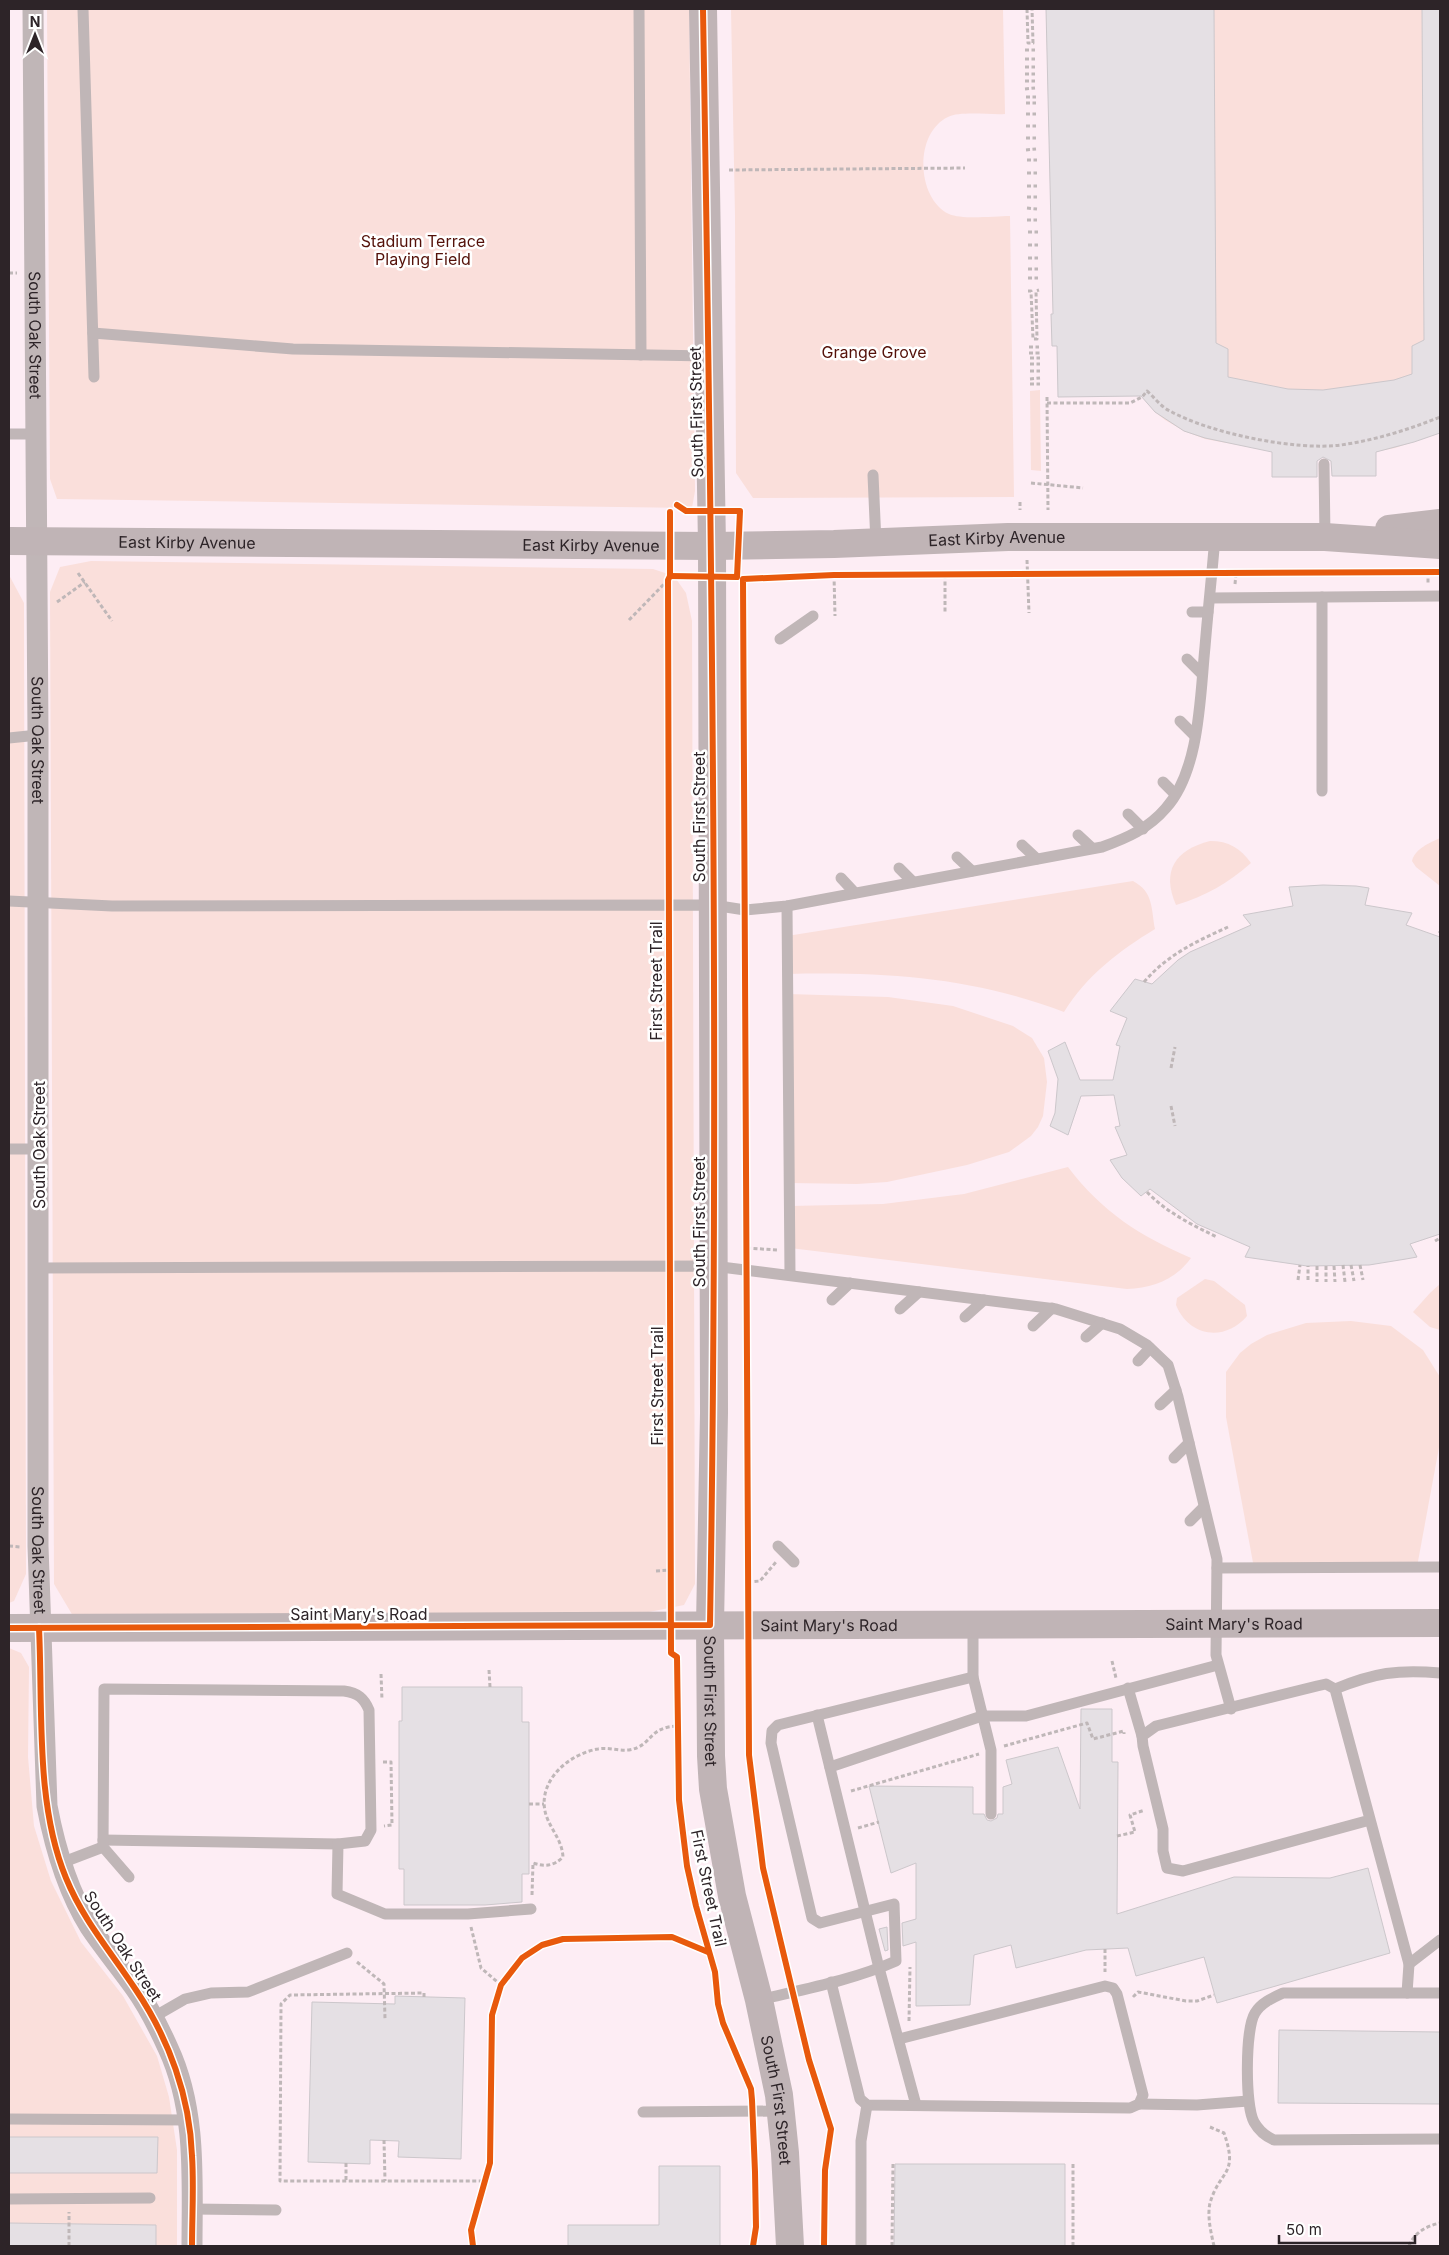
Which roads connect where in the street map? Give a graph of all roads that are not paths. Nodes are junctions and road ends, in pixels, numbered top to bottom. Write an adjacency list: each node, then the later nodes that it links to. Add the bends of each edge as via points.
1 (33, 9): 10 (street, South Oak Street)
2 (84, 9): 5 (lane)
3 (639, 9): 6 (lane)
4 (703, 9): 7 (main road, South First Street)
5 (93, 333): 6 (lane, via 293,349); 8 (lane)
6 (640, 355): 7 (lane)
7 (709, 356): 20 (main road, South First Street)
8 (94, 378)
9 (9, 434): 10 (lane)
10 (36, 434): 16 (street, South Oak Street)
11 (1324, 464): 15 (lane)
12 (873, 475): 18 (lane)
13 (1440, 523): 15 (main road, East Kirby Avenue)
14 (1215, 537): 15 (main road, East Kirby Avenue); 18 (main road, East Kirby Avenue, via 1008,537); 23 (lane)
15 (1325, 537): 19 (main road, East Kirby Avenue)
16 (37, 540): 17 (main road, East Kirby Avenue); 20 (main road, East Kirby Avenue); 31 (street, South Oak Street)
17 (9, 541)
18 (876, 543): 20 (main road, East Kirby Avenue)
19 (1440, 544)
20 (712, 546): 51 (main road, South First Street)
21 (1440, 596): 22 (lane)
22 (1322, 597): 23 (lane); 35 (lane)
23 (1210, 598): 25 (lane)
24 (1192, 612): 25 (lane)
25 (1208, 612): 29 (lane)
26 (813, 616): 27 (lane)
27 (780, 639)
28 (1186, 659): 29 (lane)
29 (1202, 674): 32 (lane)
30 (1180, 721): 32 (lane)
31 (38, 735): 33 (lane); 50 (street, South Oak Street)
32 (1195, 736): 36 (lane, via 1182,782)
33 (9, 738)
34 (1163, 782): 36 (lane)
35 (1322, 791)
36 (1175, 794): 38 (lane, via 1168,807)
37 (1128, 814): 38 (lane)
38 (1143, 829): 41 (lane, via 1130,837)
39 (1078, 835): 41 (lane)
40 (1022, 845): 43 (lane)
41 (1092, 848): 43 (lane)
42 (957, 857): 45 (lane)
43 (1037, 859): 45 (lane)
44 (899, 868): 47 (lane)
45 (972, 871): 47 (lane)
46 (841, 878): 48 (lane)
47 (913, 882): 48 (lane)
48 (855, 893): 52 (lane)
49 (9, 901): 50 (lane)
50 (38, 902): 51 (lane, via 112,906); 54 (street, South Oak Street)
51 (713, 905): 52 (lane, via 746,910); 55 (main road, South First Street)
52 (787, 906): 57 (lane)
53 (9, 1149): 54 (lane)
54 (39, 1149): 56 (street, South Oak Street)
55 (713, 1266): 56 (lane); 57 (lane); 81 (main road, South First Street)
56 (39, 1268): 83 (street, South Oak Street)
57 (790, 1276): 58 (lane)
58 (850, 1283): 59 (lane); 60 (lane)
59 (918, 1292): 61 (lane); 63 (lane)
60 (832, 1300)
61 (984, 1300): 62 (lane); 64 (lane)
62 (1052, 1308): 65 (lane); 66 (lane)
63 (900, 1309)
64 (965, 1317)
65 (1102, 1323): 67 (lane); 68 (lane, via 1120,1329)
66 (1033, 1326)
67 (1086, 1337)
68 (1150, 1348): 69 (lane); 70 (lane, via 1168,1365)
69 (1138, 1360)
70 (1176, 1390): 71 (lane); 72 (lane)
71 (1160, 1404)
72 (1189, 1442): 73 (lane); 74 (lane)
73 (1174, 1458)
74 (1204, 1507): 75 (lane); 77 (lane)
75 (1190, 1521)
76 (1440, 1567): 77 (lane)
77 (1217, 1568): 78 (lane)
78 (1215, 1623): 79 (main road, Saint Mary's Road); 80 (main road, Saint Mary's Road); 84 (lane)
79 (1440, 1623)
80 (973, 1624): 81 (main road, Saint Mary's Road); 86 (lane)
81 (710, 1625): 83 (main road, Saint Mary's Road); 109 (main road, South First Street, via 713,1789 732,1896)
82 (9, 1628): 83 (main road, Saint Mary's Road)
83 (40, 1628): 98 (street, South Oak Street, via 47,1806)
84 (1218, 1665): 87 (lane); 89 (lane)
85 (1440, 1673): 88 (lane, via 1395,1671)
86 (973, 1677): 90 (lane); 91 (lane)
87 (1128, 1688): 91 (lane, via 1026,1716); 92 (lane)
88 (1335, 1689): 89 (lane, via 1326,1684); 95 (lane)
89 (1231, 1709): 92 (lane, via 1156,1726)
90 (817, 1715): 93 (lane); 101 (lane, via 778,1725 772,1731 771,1743 812,1918 820,1923)
91 (982, 1716): 93 (lane); 94 (lane, via 991,1750)
92 (1142, 1736): 95 (lane, via 1163,1828 1167,1868 1182,1871)
93 (830, 1768): 101 (lane)
94 (991, 1814)
95 (1370, 1820): 104 (lane)
96 (103, 1843): 97 (lane); 97 (lane, via 104,1689 355,1692 366,1700 369,1710 371,1830 365,1841); 98 (lane); 99 (lane)
97 (338, 1844): 100 (lane, via 337,1894 385,1914 468,1914)
98 (61, 1863): 110 (street, South Oak Street, via 91,1928 137,1990)
99 (129, 1877)
100 (531, 1909)
101 (866, 1911): 105 (lane); 105 (lane, via 894,1904 896,1961)
102 (1440, 1940): 104 (lane)
103 (347, 1953): 110 (lane, via 251,1997 211,1993 184,1999)
104 (1409, 1964): 107 (lane)
105 (879, 1968): 106 (lane); 111 (lane)
106 (831, 1982): 109 (lane); 114 (lane, via 860,2099)
107 (1407, 1993): 108 (lane); 112 (lane, via 1283,1993 1269,1999 1255,2013 1248,2031)
108 (1440, 1993)
109 (759, 2000): 116 (main road, South First Street)
110 (152, 2018): 119 (street, South Oak Street, via 169,2049)
111 (899, 2039): 113 (lane, via 1105,1986 1113,1988 1143,2095); 115 (lane)
112 (1248, 2101): 113 (lane, via 1197,2105); 120 (lane, via 1254,2121 1265,2136 1274,2140)
113 (1139, 2104): 115 (lane, via 1130,2108)
114 (867, 2105): 115 (lane); 127 (lane, via 861,2141)
115 (916, 2105)
116 (780, 2111): 117 (lane); 126 (main road, South First Street)
117 (643, 2112)
118 (9, 2119): 119 (lane)
119 (188, 2120): 123 (street, South Oak Street)
120 (1440, 2139)
121 (150, 2198): 122 (lane)
122 (9, 2199)
123 (192, 2209): 124 (lane); 125 (street, South Oak Street)
124 (276, 2210)
125 (192, 2246)
126 (790, 2246)
127 (861, 2246)

